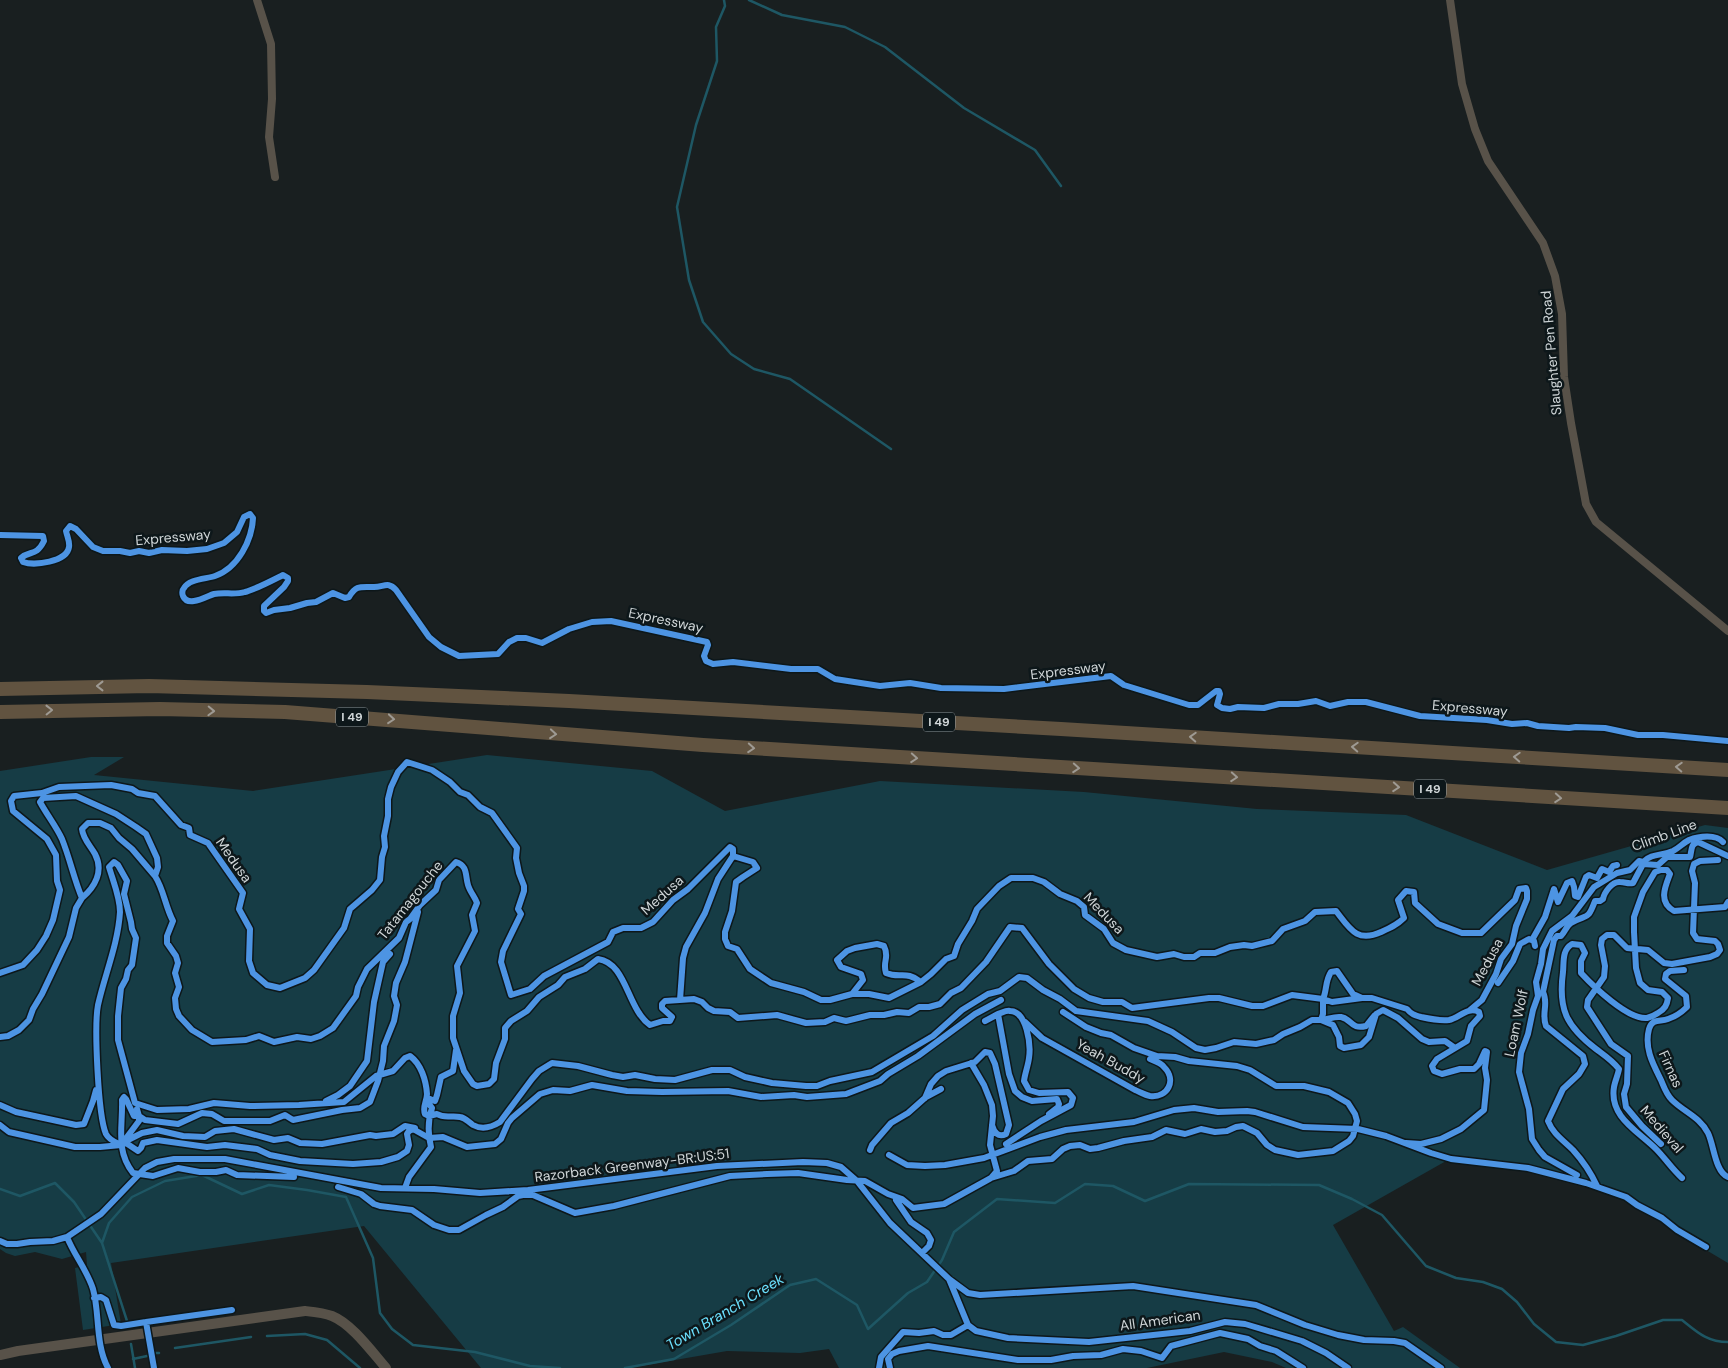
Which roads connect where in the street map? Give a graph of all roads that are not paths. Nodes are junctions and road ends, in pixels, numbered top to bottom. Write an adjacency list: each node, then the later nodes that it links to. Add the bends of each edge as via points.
1 (256, 0): 3 (street, via 271,44 269,137)
2 (1450, 0): 4 (street, Slaughter Pen Road, via 1462,84 1475,129 1488,161 1543,243 1555,276 1562,314 1567,400 1586,504 1596,522)
3 (275, 176)
4 (1728, 632)
5 (0, 689): 7 (highway, I 49, one-way to 5, via 405,694 149,686)
6 (0, 712): 8 (highway, I 49, one-way to 8, via 160,709 285,712 693,744)
7 (1728, 770)
8 (1728, 808)
9 (0, 1355): 10 (street, via 305,1311 335,1317 348,1326)
10 (386, 1368)

